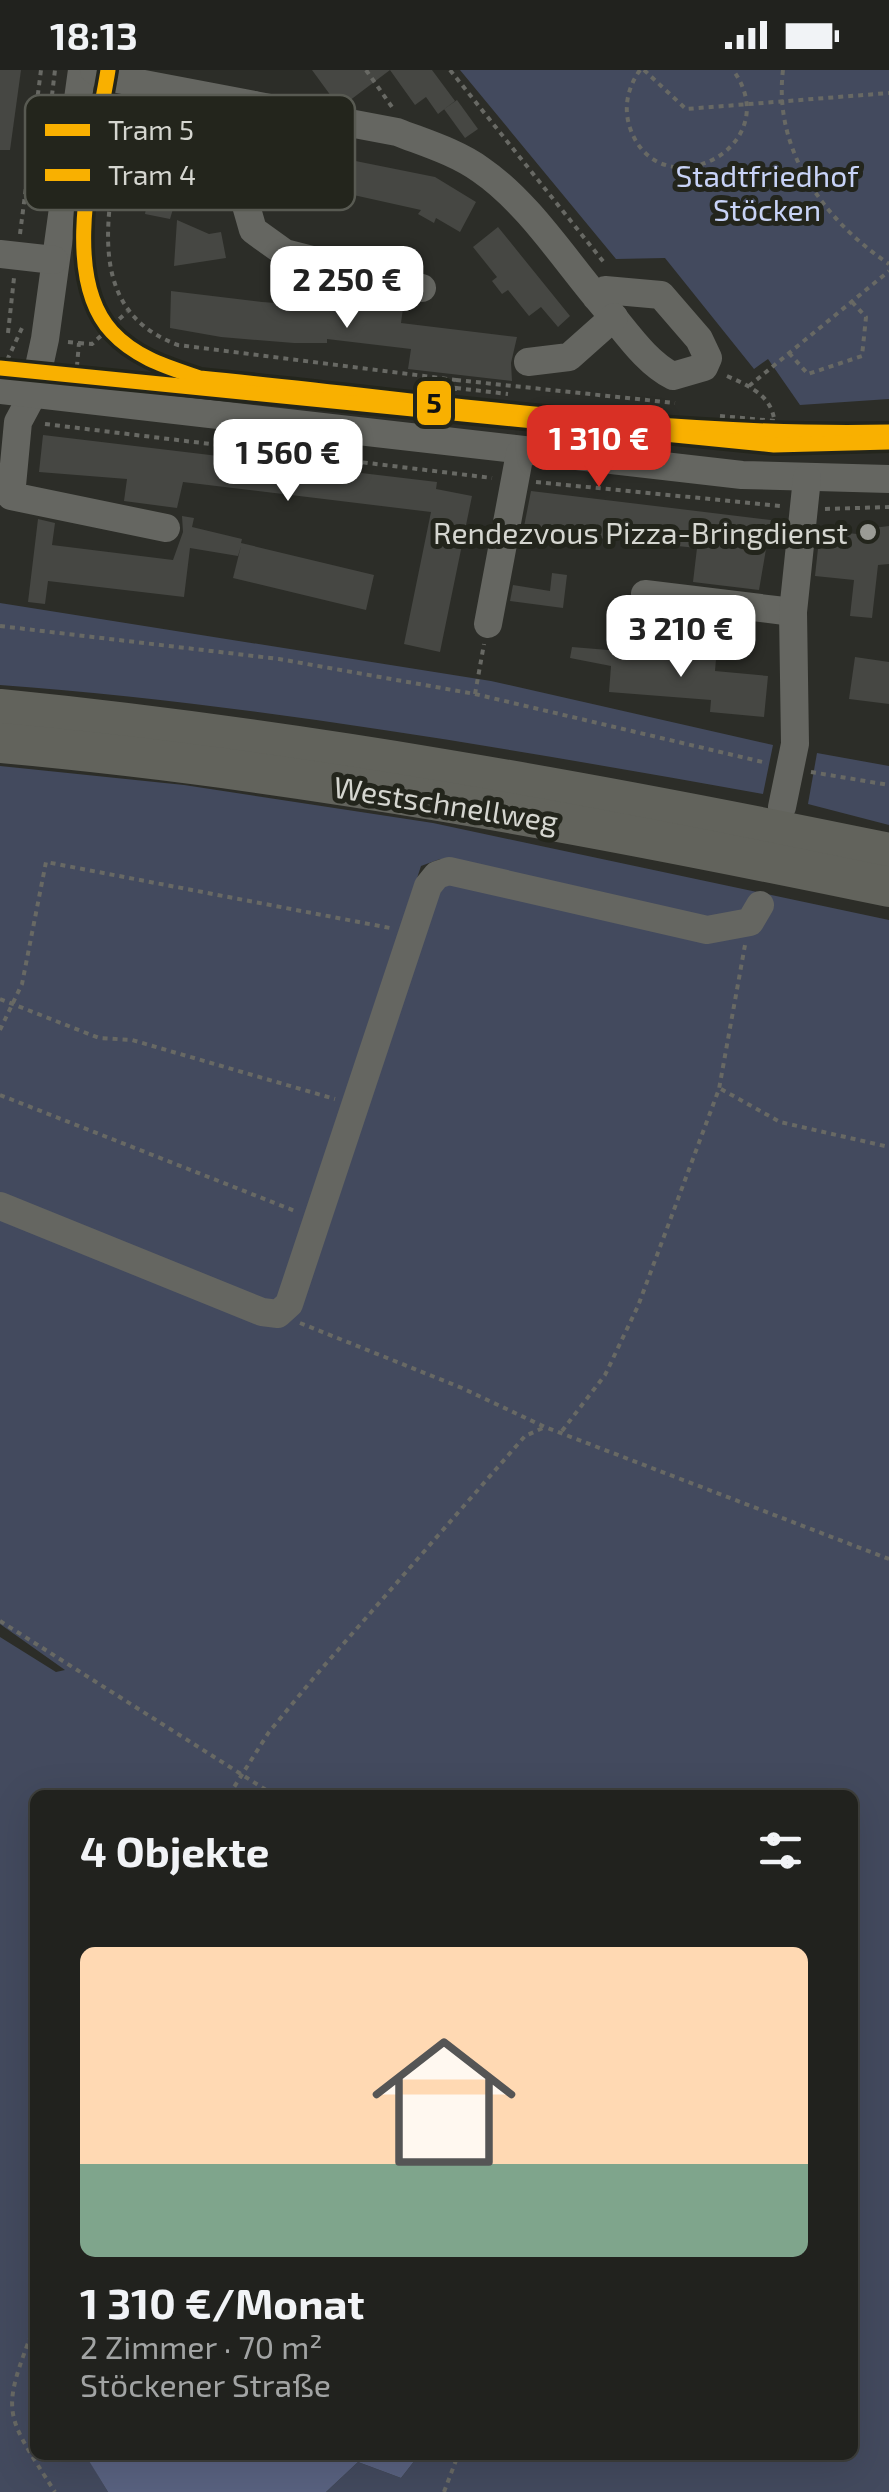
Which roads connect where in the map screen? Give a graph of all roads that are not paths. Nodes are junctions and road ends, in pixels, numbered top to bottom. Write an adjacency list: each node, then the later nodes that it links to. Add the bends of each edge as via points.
1 (82, 70): 3 (street)
2 (94, 70): 4 (street)
3 (78, 95)
4 (200, 95)
5 (355, 124): 11 (street, via 397,132 481,170)
6 (61, 210): 9 (street)
7 (247, 210): 10 (street, via 253,230 285,254)
8 (8, 255): 9 (street)
9 (54, 260): 14 (street)
10 (422, 288)
11 (611, 301): 11 (street, via 661,295 699,339 708,358 704,366 673,376 659,369); 12 (street, via 569,357)
12 (528, 362)
13 (0, 390): 14 (street)
14 (33, 394): 15 (street); 18 (street, via 18,422 10,496)
15 (518, 467): 16 (street); 21 (street)
16 (807, 478): 17 (street); 20 (street)
17 (889, 480)
18 (166, 528)
19 (644, 594): 20 (street)
20 (793, 612): 24 (street, via 792,770)
21 (488, 624)
22 (0, 710): 25 (highway, Westschnellweg, via 425,763)
23 (0, 742): 26 (highway, Westschnellweg, via 418,796)
24 (782, 807)
25 (889, 853)
26 (889, 887)
27 (755, 913): 28 (street, via 707,930 449,872 436,875 288,1304 278,1314)
28 (0, 1206)

